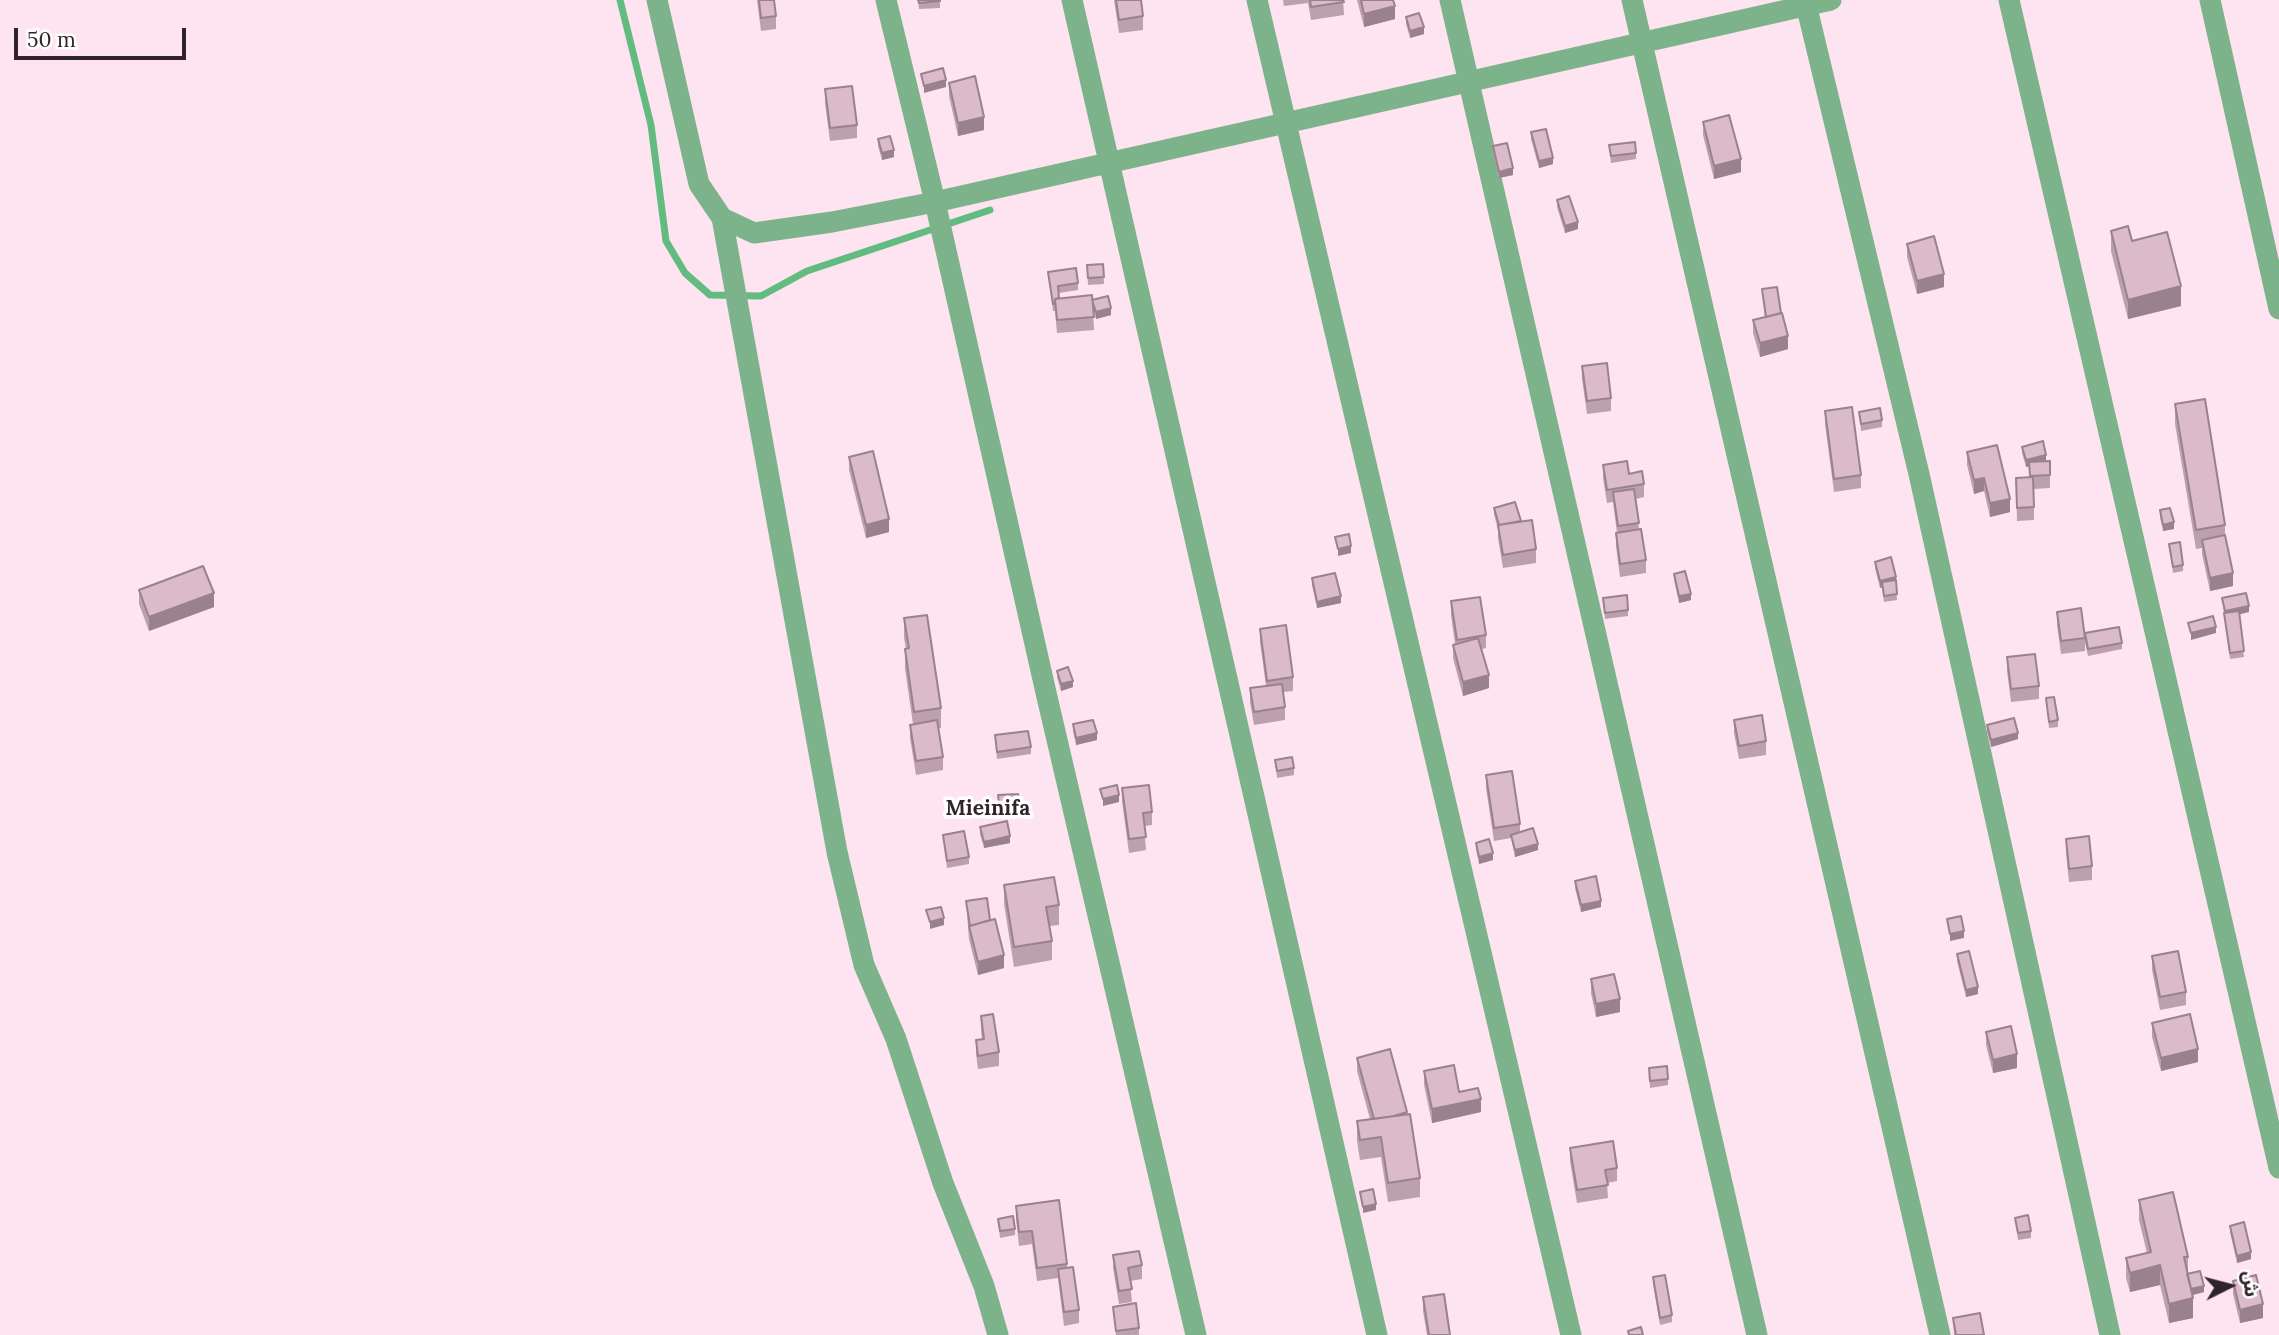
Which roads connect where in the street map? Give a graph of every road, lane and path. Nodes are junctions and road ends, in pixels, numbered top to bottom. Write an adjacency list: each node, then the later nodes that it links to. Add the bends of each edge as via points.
1 (657, 0): 16 (street, via 699,184)
2 (886, 0): 15 (street)
3 (1072, 0): 14 (street)
4 (1257, 0): 13 (street)
5 (1450, 0): 12 (street)
6 (1632, 0): 11 (street)
7 (1831, 0): 10 (street)
8 (2009, 0): 18 (street)
9 (2210, 0): 17 (street)
10 (1806, 3): 11 (street); 25 (street, via 1919,474)
11 (1643, 42): 12 (street); 24 (street)
12 (1470, 81): 13 (street); 23 (street)
13 (1287, 122): 14 (street); 22 (street)
14 (1110, 162): 15 (street); 21 (street)
15 (935, 202): 16 (street, via 754,233); 20 (street)
16 (722, 218): 19 (street, via 837,852 864,965 896,1039)
17 (2279, 309)
18 (2279, 1168)
19 (998, 1335)
20 (1196, 1335)
21 (1377, 1335)
22 (1571, 1335)
23 (1757, 1335)
24 (1940, 1335)
25 (2110, 1335)

